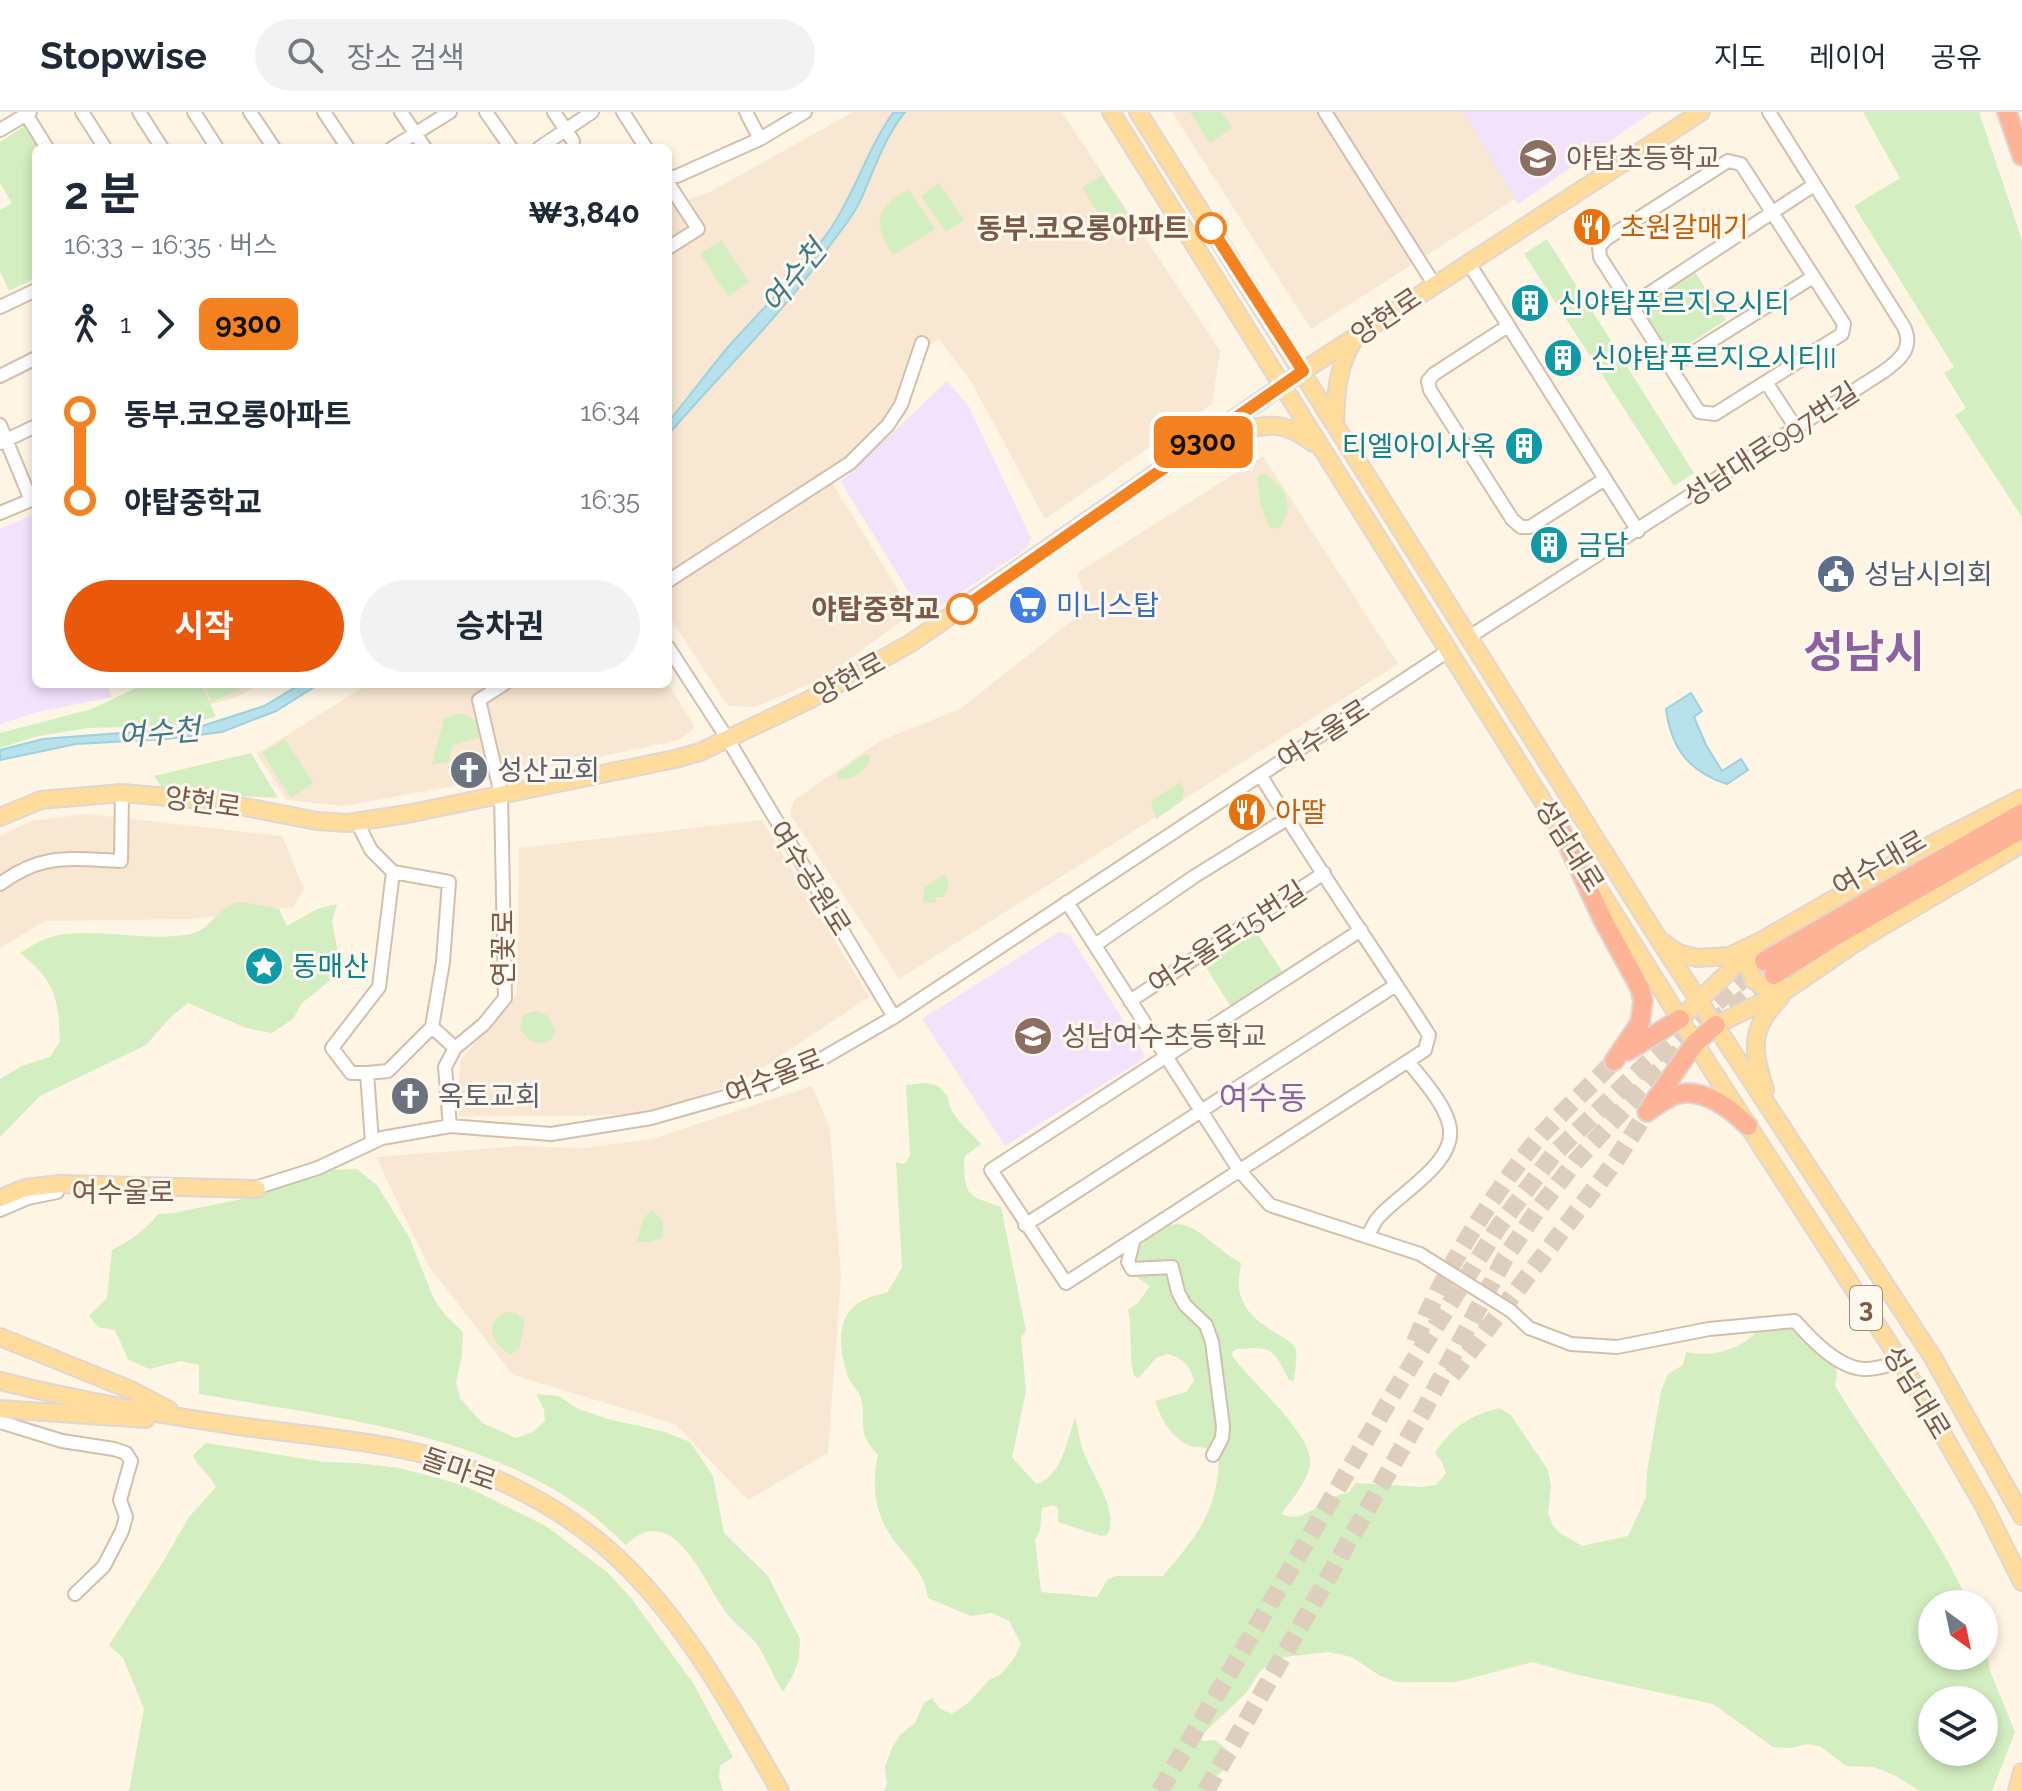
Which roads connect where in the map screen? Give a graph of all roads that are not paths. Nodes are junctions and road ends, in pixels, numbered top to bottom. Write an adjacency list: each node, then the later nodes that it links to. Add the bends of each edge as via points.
1 (2, 112): 22 (street)
2 (82, 112): 27 (street)
3 (139, 112): 28 (street)
4 (194, 112): 29 (street)
5 (250, 112): 30 (street)
6 (324, 112): 31 (street)
7 (401, 112): 23 (street)
8 (450, 112): 23 (street)
9 (486, 112): 34 (street)
10 (554, 112): 24 (street)
11 (592, 112): 24 (street)
12 (623, 112): 36 (street)
13 (746, 112): 25 (street)
14 (805, 112): 25 (street)
15 (1111, 112): 57 (main road, 성남대로)
16 (1138, 112): 54 (main road, 성남대로)
17 (1325, 112): 45 (street)
18 (1701, 112): 43 (main road, 양현로)
19 (1769, 112): 39 (street, 성남대로997번길)
20 (2007, 112): 37 (highway)
21 (28, 113): 22 (street); 26 (street)
22 (5, 127)
23 (415, 133): 32 (street); 33 (street)
24 (569, 135): 35 (street)
25 (760, 139): 38 (street)
26 (45, 144)
27 (102, 144)
28 (159, 144)
29 (214, 144)
30 (271, 144)
31 (345, 144)
32 (398, 144)
33 (422, 144)
34 (508, 144)
35 (548, 144)
36 (643, 144)
37 (2022, 156)
38 (672, 179)
39 (1814, 185): 41 (street); 61 (street, 성남대로997번길, via 1909,336 1901,358)
40 (672, 187): 42 (street, via 698,229)
41 (1772, 213): 44 (street, 성남대로997번길); 48 (street); 48 (street, 성남대로997번길, via 1741,164 1728,161 1606,239 1599,247 1600,257)
42 (672, 245)
43 (1468, 262): 45 (main road, 양현로); 49 (street)
44 (1813, 277): 53 (street); 56 (street, 성남대로997번길, via 1844,324 1842,334)
45 (1434, 284): 50 (main road, 양현로)
46 (32, 292): 47 (street)
47 (1, 305)
48 (1630, 306): 53 (street, 성남대로997번길)
49 (1508, 326): 65 (street); 65 (street, via 1434,374 1428,381 1430,390 1521,527 1530,527)
50 (1357, 335): 54 (main road, 양현로); 59 (main road, via 1338,375)
51 (922, 343): 70 (street, via 901,405 850,463)
52 (32, 360): 55 (street)
53 (1670, 367): 56 (street, 성남대로997번길, via 1699,412 1715,414)
54 (1303, 371): 57 (main road, 양현로); 59 (main road, 성남대로)
55 (0, 376)
56 (1766, 382): 61 (street)
57 (1282, 385): 62 (main road, 양현로); 64 (main road, 성남대로)
58 (0, 425): 63 (street)
59 (1335, 425): 71 (main road, 성남대로)
60 (32, 428): 63 (street)
61 (1796, 428): 69 (street, 성남대로997번길)
62 (1206, 440): 64 (main road, via 1277,425 1297,431); 75 (main road, 양현로, via 911,643)
63 (3, 441): 66 (street)
64 (1323, 452): 72 (main road, 성남대로)
65 (1605, 479): 69 (street)
66 (32, 495)
67 (32, 500): 68 (street)
68 (0, 513)
69 (1638, 531): 71 (street, 성남대로997번길)
70 (672, 578)
71 (1469, 637): 92 (main road, 성남대로)
72 (1448, 651): 76 (street, 여수울로); 85 (main road, 성남대로)
73 (672, 653): 75 (street, 여수공원로)
74 (498, 688): 78 (street, 연꽃로, via 479,700)
75 (727, 738): 78 (main road, 양현로, via 688,756); 99 (street, 여수공원로)
76 (1261, 776): 82 (street, 여수울로15번길); 90 (street, 여수울로)
77 (122, 793): 81 (main road, 양현로, via 41,800); 83 (main road, 양현로); 89 (street, via 121,861 35,862)
78 (501, 794): 83 (main road, 양현로); 104 (street, 연꽃로, via 505,998)
79 (2022, 798): 93 (main road)
80 (2022, 813): 84 (highway, 여수대로, via 1769,968 1834,937)
81 (0, 817)
82 (1287, 819): 88 (street, 여수울로15번길); 94 (street)
83 (357, 822): 87 (street, via 371,850)
84 (2022, 829)
85 (1562, 832): 100 (main road, 성남대로); 100 (highway, via 1643,1001 1640,1023 1614,1061)
86 (2022, 844): 95 (main road, via 1861,939)
87 (393, 872): 102 (street, via 449,882); 107 (street, via 379,987 332,1048 351,1073)
88 (1324, 873): 91 (street, 여수울로15번길); 97 (street, 여수울로15번길)
89 (0, 884)
90 (1067, 902): 94 (street); 99 (street, 여수울로)
91 (1361, 930): 96 (street, 여수울로15번길); 105 (street)
92 (1654, 932): 93 (main road, via 1678,953 1705,959 1729,956); 98 (main road, 성남대로)
93 (1761, 941): 95 (main road, via 1749,960 1753,980 1773,988); 98 (main road)
94 (1095, 945): 97 (street)
95 (1796, 984): 101 (main road); 108 (main road, via 1768,1012 1756,1034 1755,1056)
96 (1396, 985): 106 (street, 여수울로15번길, via 1429,1035 1425,1050); 109 (street)
97 (1130, 1001): 105 (street)
98 (1700, 1001): 100 (main road); 101 (main road, 성남대로 / 3)
99 (894, 1017): 110 (street, 여수울로, via 767,1085 651,1118 551,1134)
100 (1680, 1019): 103 (main road, 성남대로 / 3)
101 (1716, 1025): 103 (highway); 108 (main road, 성남대로 / 3)
102 (432, 1027): 104 (street); 107 (street, via 388,1071)
103 (1695, 1043): 111 (main road, 성남대로 / 3); 111 (highway, via 1647,1112 1677,1094 1698,1094 1732,1111)
104 (455, 1048): 110 (street, via 445,1067)
105 (1166, 1055): 109 (street); 117 (street, via 991,1170)
106 (1408, 1061): 113 (street, 여수울로15번길); 118 (street, via 1444,1111 1449,1141 1431,1170 1377,1219)
107 (367, 1073): 112 (street)
108 (1770, 1108): 127 (main road, 성남대로 / 3, via 1932,1356)
109 (1202, 1111): 113 (street); 117 (street)
110 (450, 1126): 112 (street, 여수울로)
111 (1748, 1126): 121 (main road, 성남대로 / 3)
112 (372, 1142): 114 (street, 여수울로)
113 (1239, 1170): 118 (street, via 1270,1205); 119 (street, 여수울로15번길)
114 (257, 1189): 115 (main road, via 60,1184 25,1188); 116 (street, 여수울로, via 48,1192)
115 (0, 1198)
116 (0, 1210)
117 (1025, 1225): 119 (street, 여수울로15번길, via 1066,1283)
118 (1368, 1235): 121 (street, via 1420,1254 1529,1328 1571,1344 1617,1347 1743,1324 1795,1321 1851,1366 1864,1370)
119 (1134, 1239): 126 (street, via 1128,1262 1132,1269 1172,1267 1185,1305 1206,1325 1223,1426)
120 (0, 1337): 124 (main road, via 131,1390)
121 (1901, 1362): 128 (main road, 성남대로 / 3)
122 (0, 1381): 124 (main road, 돌마로)
123 (0, 1409): 124 (main road)
124 (184, 1418): 131 (main road, 돌마로, via 436,1458 506,1485 577,1524 627,1567 696,1651)
125 (0, 1422): 129 (street, via 62,1441 114,1449 131,1461 120,1500 126,1517 122,1531 104,1566)
126 (1213, 1455)
127 (2022, 1516)
128 (2022, 1582)
129 (75, 1594)
130 (2022, 1772): 132 (main road)
131 (780, 1791)
132 (2017, 1791)

